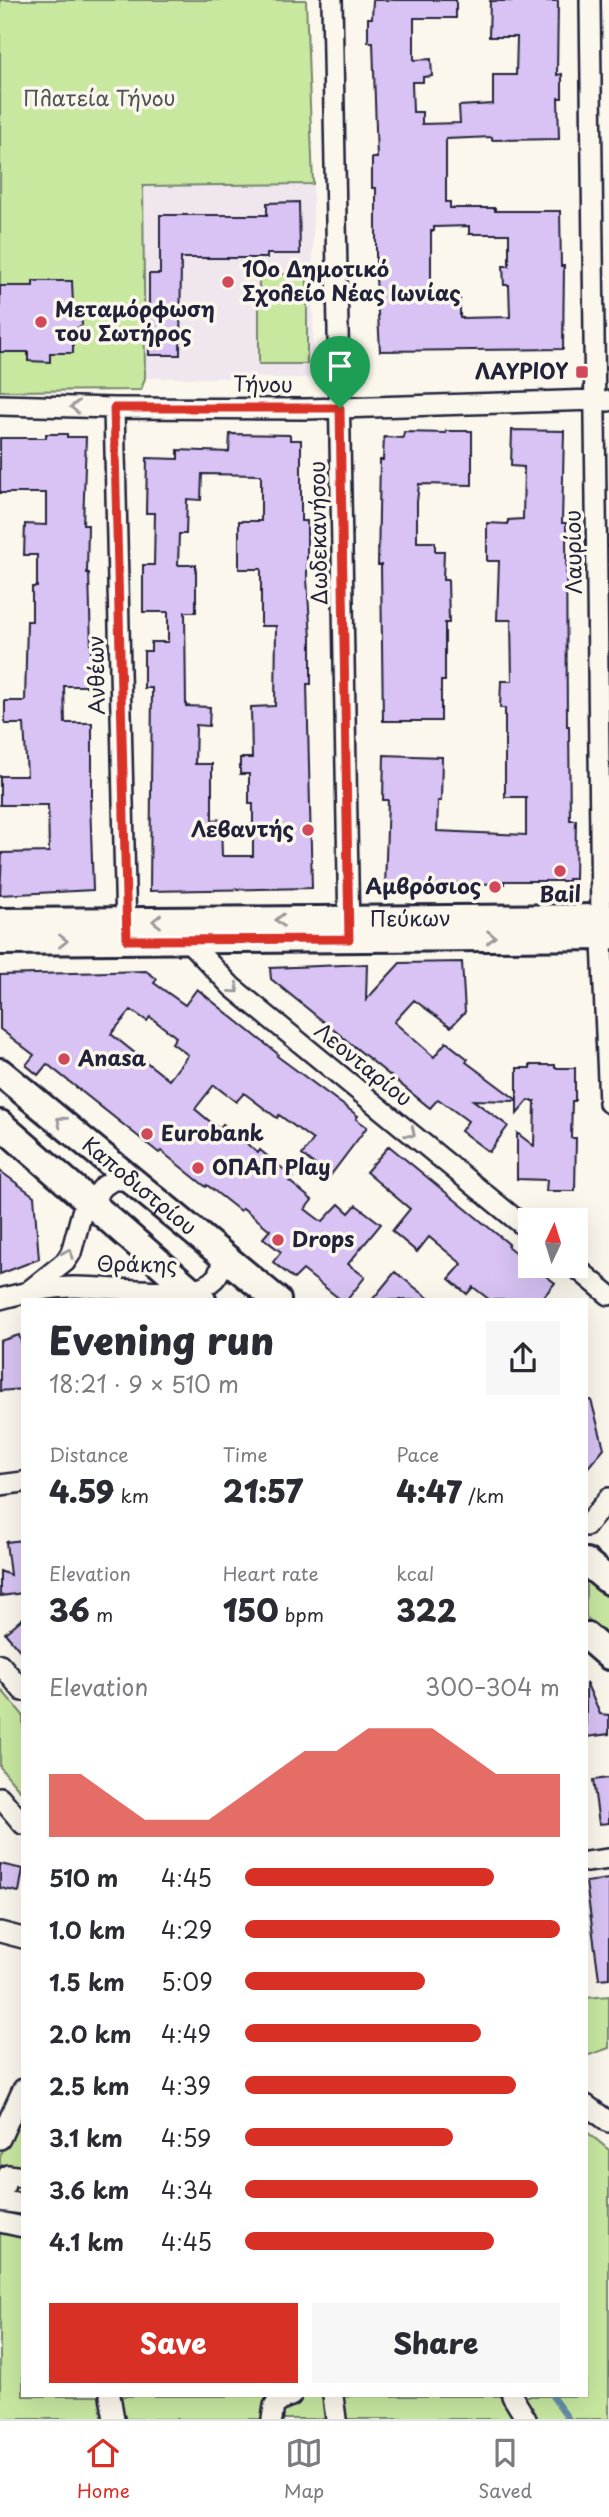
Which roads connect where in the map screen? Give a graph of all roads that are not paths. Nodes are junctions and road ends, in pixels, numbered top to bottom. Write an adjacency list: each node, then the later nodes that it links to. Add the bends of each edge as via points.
1 (332, 0): 6 (street, Δωδεκανήσου)
2 (590, 0): 3 (street, Λαυρίου)
3 (602, 400): 6 (street, Τήνου); 8 (street, Λαυρίου)
4 (0, 405): 5 (street, Τήνου, one-way to 4)
5 (114, 408): 6 (street, Τήνου); 11 (street, Ανθέων)
6 (340, 408): 9 (street, Δωδεκανήσου)
7 (0, 922): 11 (street, Πεύκων)
8 (605, 927): 9 (street, Πεύκων); 14 (street, Λαυρίου)
9 (349, 929): 10 (street, Πεύκων)
10 (187, 930): 11 (street, Πεύκων); 18 (street, Λεονταρίου, one-way to 18, via 232,987)
11 (126, 931): 12 (street, Πεύκων, one-way to 11)
12 (0, 941)
13 (0, 1072): 16 (street, Καποδιστρίου, one-way to 13)
14 (609, 1103)
15 (0, 1124): 17 (street, Καποδιστρίου)
16 (133, 1180): 17 (street, Θράκης, via 108,1182); 19 (street, Καποδιστρίου)
17 (89, 1202): 21 (street, Θράκης, one-way to 17, via 71,1253); 22 (street, Καποδιστρίου)
18 (518, 1221)
19 (222, 1253): 22 (street, Θράκης, via 222,1268 215,1279); 24 (street, Καποδιστρίου)
20 (588, 1278): 23 (street)
21 (30, 1291): 22 (street, Θράκης, via 72,1287); 25 (street, Θράκης)
22 (195, 1294)
23 (609, 1295)
24 (275, 1298)
25 (0, 1299)
26 (21, 1482): 27 (street)
27 (0, 1485)
28 (609, 1499): 29 (street)
29 (588, 1524)
30 (588, 1564): 31 (street)
31 (609, 1581)
32 (588, 1638): 33 (street)
33 (609, 1656)
34 (0, 1664): 35 (street)
35 (21, 1688)
36 (0, 1797): 37 (street)
37 (21, 1822)
38 (609, 1859): 39 (street)
39 (588, 1862)
40 (0, 1932): 41 (street)
41 (21, 1937)
42 (21, 2093): 45 (street)
43 (588, 2106): 44 (street)
44 (609, 2122)
45 (0, 2139)
46 (21, 2177): 47 (street, via 8,2175)
47 (0, 2201): 48 (street)
48 (21, 2204)
49 (0, 2222): 50 (street)
50 (21, 2227)
51 (110, 2397): 56 (street)
52 (288, 2397): 55 (street)
53 (333, 2397): 57 (street)
54 (513, 2397): 58 (street)
55 (268, 2407)
56 (114, 2419)
57 (336, 2419)
58 (526, 2419)

